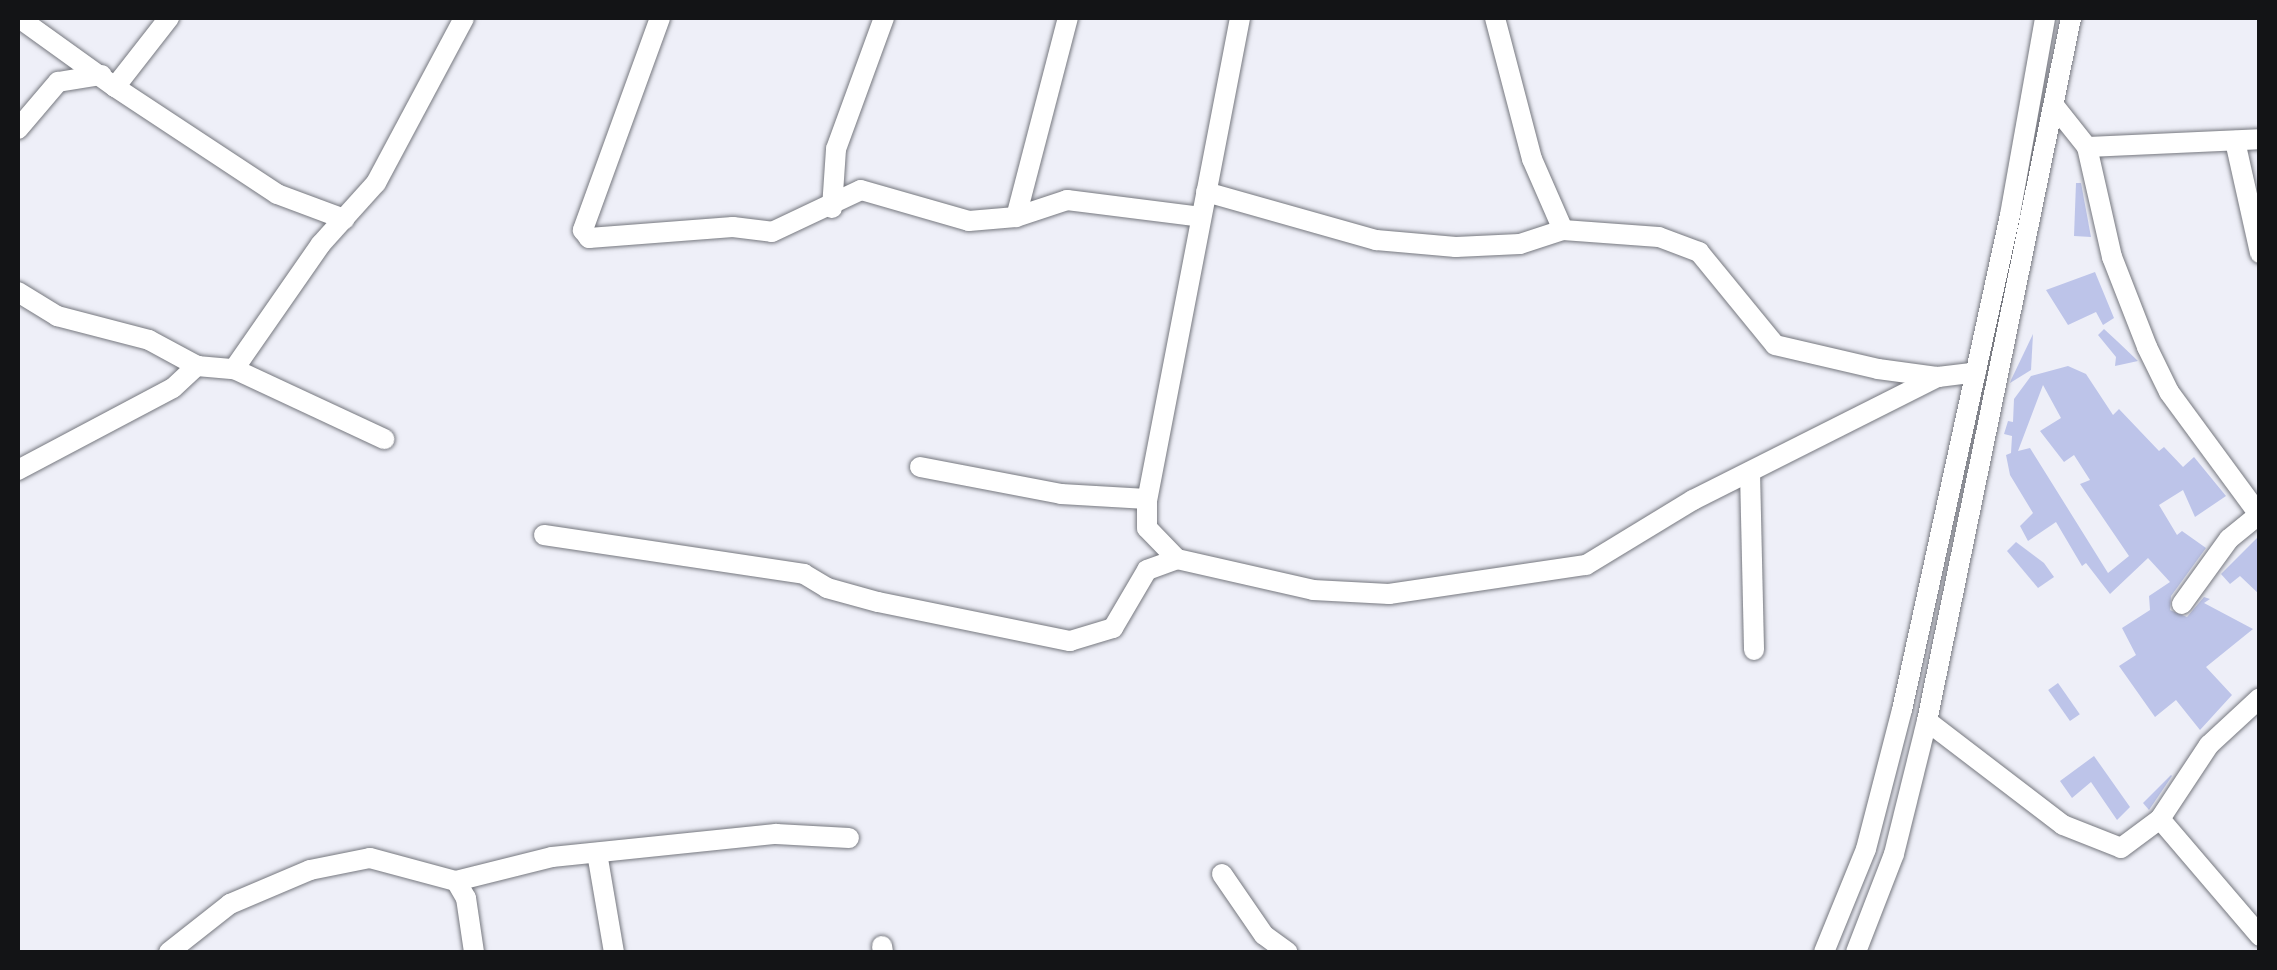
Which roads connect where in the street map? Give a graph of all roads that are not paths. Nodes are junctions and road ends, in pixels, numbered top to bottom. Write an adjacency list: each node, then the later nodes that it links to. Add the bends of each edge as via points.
1 (20, 18): 11 (street)
2 (169, 18): 12 (street)
3 (464, 18): 23 (street, via 376,183)
4 (660, 18): 20 (street, via 585,235 733,226 772,232)
5 (884, 18): 20 (street, via 836,149)
6 (1068, 18): 22 (street)
7 (1240, 18): 19 (street)
8 (1495, 18): 24 (street, via 1532,159)
9 (2045, 18): 29 (street)
10 (2071, 18): 14 (street)
11 (57, 50): 12 (street); 13 (street)
12 (108, 81): 13 (street); 23 (street, via 277,194)
13 (58, 82): 15 (street)
14 (2056, 108): 18 (street); 42 (street)
15 (18, 129)
16 (2260, 139): 17 (street)
17 (2235, 142): 18 (street); 25 (street)
18 (2087, 146): 36 (street, via 2112,257 2147,346 2170,392)
19 (1206, 192): 21 (street); 24 (street, via 1376,240 1520,244)
20 (832, 208): 22 (street, via 861,190 969,221)
21 (1202, 216): 22 (street, via 1067,200); 35 (street)
22 (1016, 217)
23 (344, 219): 28 (street)
24 (1563, 230): 30 (street, via 1632,232 1682,243 1712,266 1775,344 1802,356)
25 (2260, 253)
26 (18, 292): 27 (street, via 56,316 149,340)
27 (197, 366): 28 (street); 33 (street, via 173,388)
28 (234, 369): 31 (street)
29 (1976, 372): 30 (street); 45 (street)
30 (1938, 377): 34 (street)
31 (384, 438)
32 (920, 467): 35 (street, via 1061,494)
33 (18, 470)
34 (1750, 472): 38 (street, via 1586,565 1512,580 1390,594 1313,590); 40 (street)
35 (1147, 499): 38 (street, via 1148,528)
36 (2259, 515): 39 (street, via 2229,539)
37 (544, 535): 38 (street, via 804,574 861,597 1070,641 1113,628 1147,570)
38 (1177, 559)
39 (2182, 604)
40 (1754, 650)
41 (2260, 698): 43 (street, via 2209,745)
42 (1927, 721): 43 (street, via 2012,792 2110,848 2130,844); 47 (street)
43 (2160, 819): 50 (street)
44 (849, 838): 46 (street, via 776,834)
45 (1866, 849): 47 (street); 55 (street)
46 (597, 853): 49 (street); 53 (street)
47 (1894, 854): 56 (street)
48 (1222, 874): 54 (street, via 1264,935)
49 (456, 881): 51 (street, via 370,858 310,870 230,904); 52 (street, via 466,898)
50 (2260, 936)
51 (168, 952)
52 (474, 952)
53 (614, 952)
54 (1287, 952)
55 (1824, 952)
56 (1856, 952)

